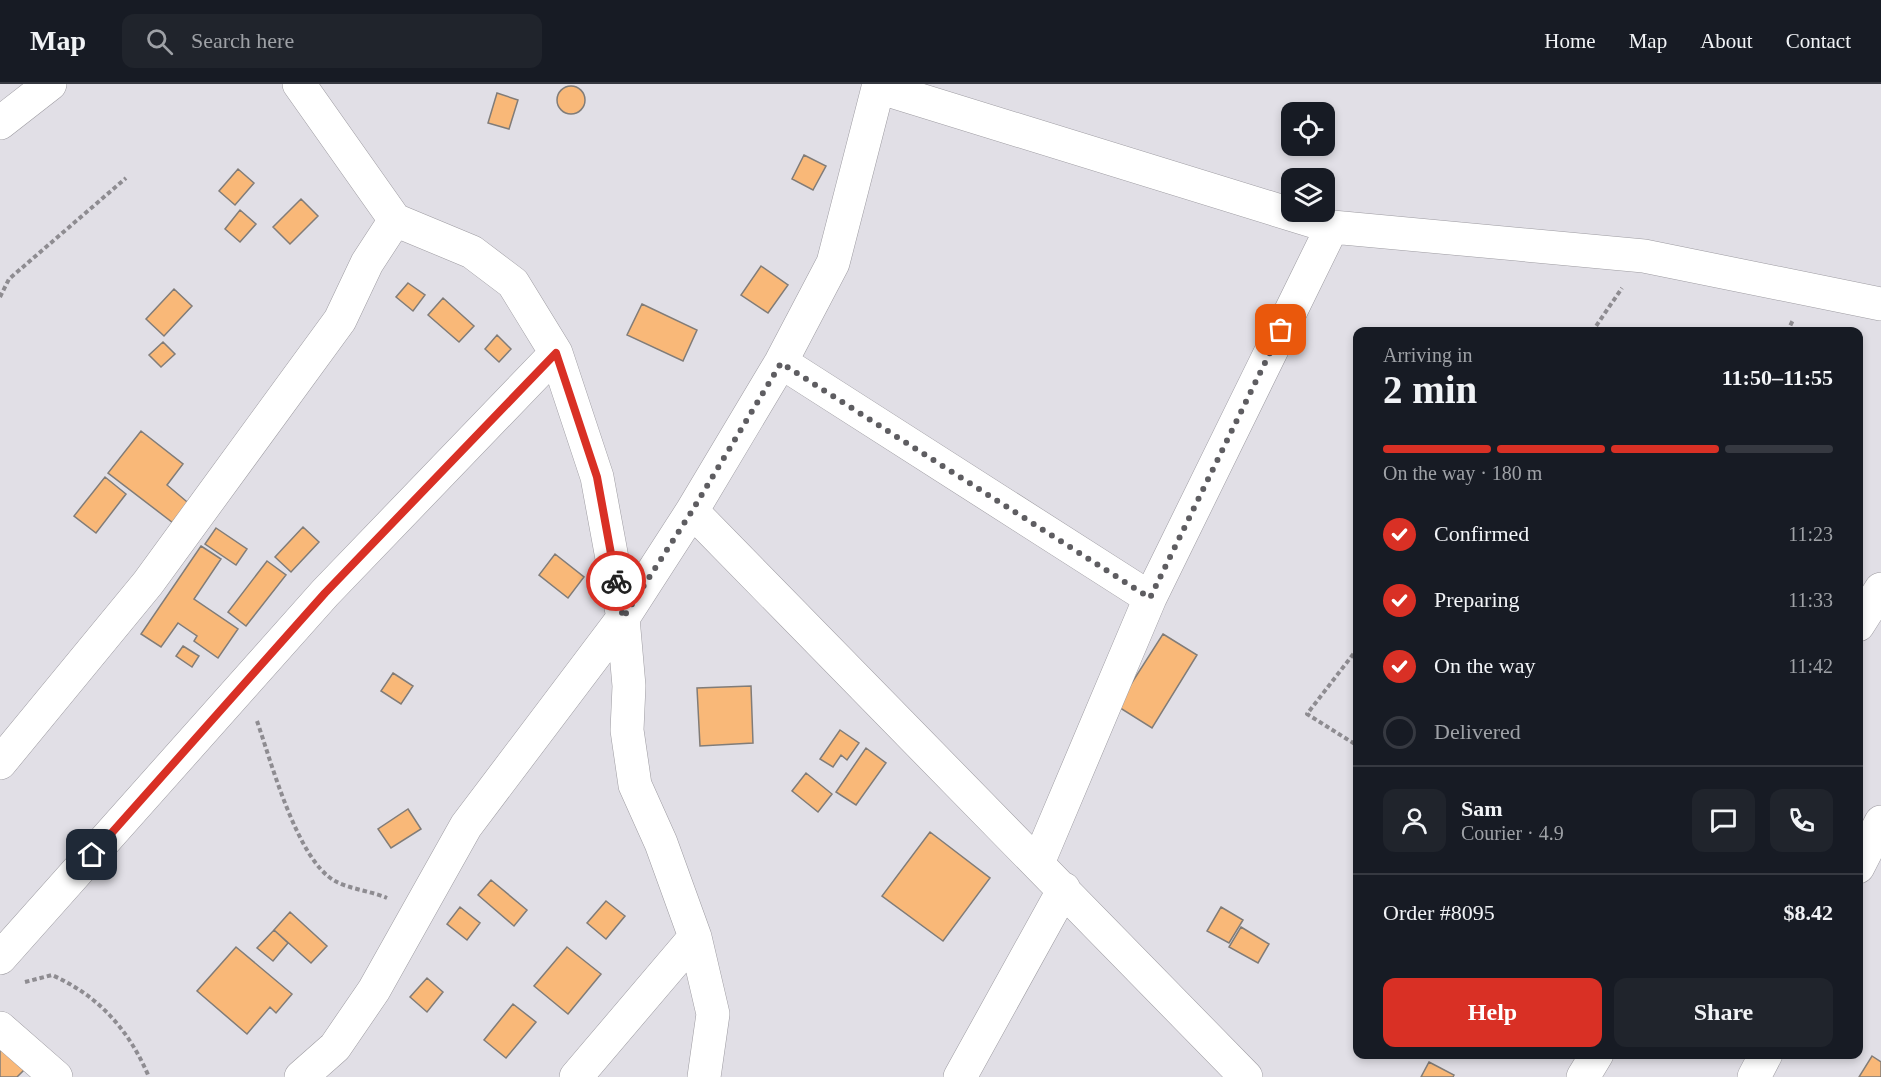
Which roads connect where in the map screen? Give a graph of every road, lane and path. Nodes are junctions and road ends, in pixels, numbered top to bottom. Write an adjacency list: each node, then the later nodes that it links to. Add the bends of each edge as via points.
1 (50, 84): 4 (street)
2 (298, 84): 6 (street)
3 (879, 86): 7 (street); 13 (street, via 833,263)
4 (0, 123)
5 (126, 177): 9 (path, via 9,279)
6 (395, 220): 12 (street, via 472,252 513,283); 22 (street, via 366,263 333,330 148,583)
7 (1332, 227): 8 (street); 16 (street)
8 (1644, 256): 10 (street); 11 (path)
9 (0, 297)
10 (1881, 304)
11 (1595, 327)
12 (556, 353): 17 (street, via 597,477); 20 (street, via 325,593)
13 (781, 363): 14 (street); 16 (street)
14 (692, 511): 17 (street); 25 (street)
15 (1881, 589): 18 (street)
16 (1150, 598): 25 (street)
17 (623, 618): 27 (street, via 466,826); 28 (street, via 629,686 627,730 635,785 661,843)
18 (1863, 618)
19 (1353, 654): 21 (path, via 1306,714)
20 (244, 684): 27 (path, via 290,818 314,861 334,881); 29 (street)
21 (1353, 743)
22 (0, 763)
23 (1881, 822): 24 (street)
24 (1863, 857)
25 (1038, 863): 26 (street)
26 (1064, 889): 39 (street); 40 (street)
27 (419, 910): 36 (street, via 374,990 335,1047)
28 (694, 937): 37 (street); 38 (street, via 713,1014)
29 (0, 958)
30 (21, 983): 35 (path, via 52,975 92,996 116,1020)
31 (0, 1028): 34 (street)
32 (1594, 1059): 41 (street)
33 (1763, 1059): 42 (street)
34 (56, 1077)
35 (149, 1077)
36 (301, 1077)
37 (576, 1077)
38 (704, 1077)
39 (960, 1077)
40 (1246, 1077)
41 (1583, 1077)
42 (1754, 1077)

